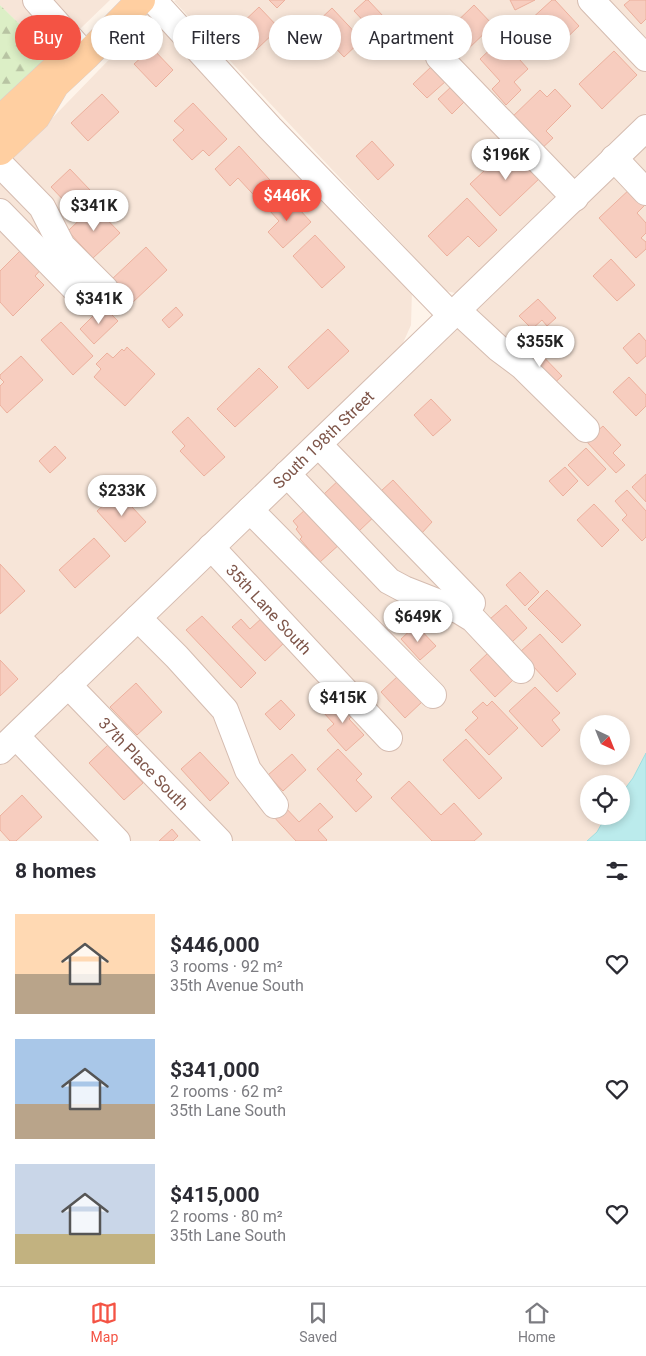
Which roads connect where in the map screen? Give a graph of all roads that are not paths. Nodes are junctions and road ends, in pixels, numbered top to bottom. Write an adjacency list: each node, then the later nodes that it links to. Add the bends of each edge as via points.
1 (36, 0): 5 (street)
2 (140, 0): 5 (main road)
3 (153, 0): 16 (street, via 270,128)
4 (591, 0): 6 (street)
5 (86, 56): 8 (main road, via 68,58); 10 (main road, via 55,85 36,117)
6 (646, 58)
7 (442, 60): 14 (street)
8 (0, 120)
9 (646, 128): 11 (street, South 198th Street)
10 (0, 151)
11 (614, 158): 13 (street); 14 (street, South 198th Street)
12 (0, 164): 15 (street, via 42,207 62,246 95,294)
13 (646, 192)
14 (575, 198): 16 (street, South 198th Street)
15 (0, 212)
16 (455, 313): 17 (street, via 522,366); 18 (street, South 198th Street)
17 (586, 429)
18 (319, 445): 19 (street, South 198th Street); 22 (street)
19 (287, 474): 20 (street, South 198th Street); 24 (street, via 389,581 473,619)
20 (250, 510): 21 (street, South 198th Street); 26 (street)
21 (211, 547): 23 (street, South 198th Street); 27 (street, 35th Lane South)
22 (472, 603)
23 (138, 618): 25 (street, South 198th Street); 29 (street, via 225,710 248,770)
24 (521, 670)
25 (68, 686): 28 (street, South 198th Street); 31 (street, 37th Place South)
26 (434, 696)
27 (389, 738)
28 (8, 744): 30 (street)
29 (275, 804)
30 (117, 841)
31 (219, 841)

